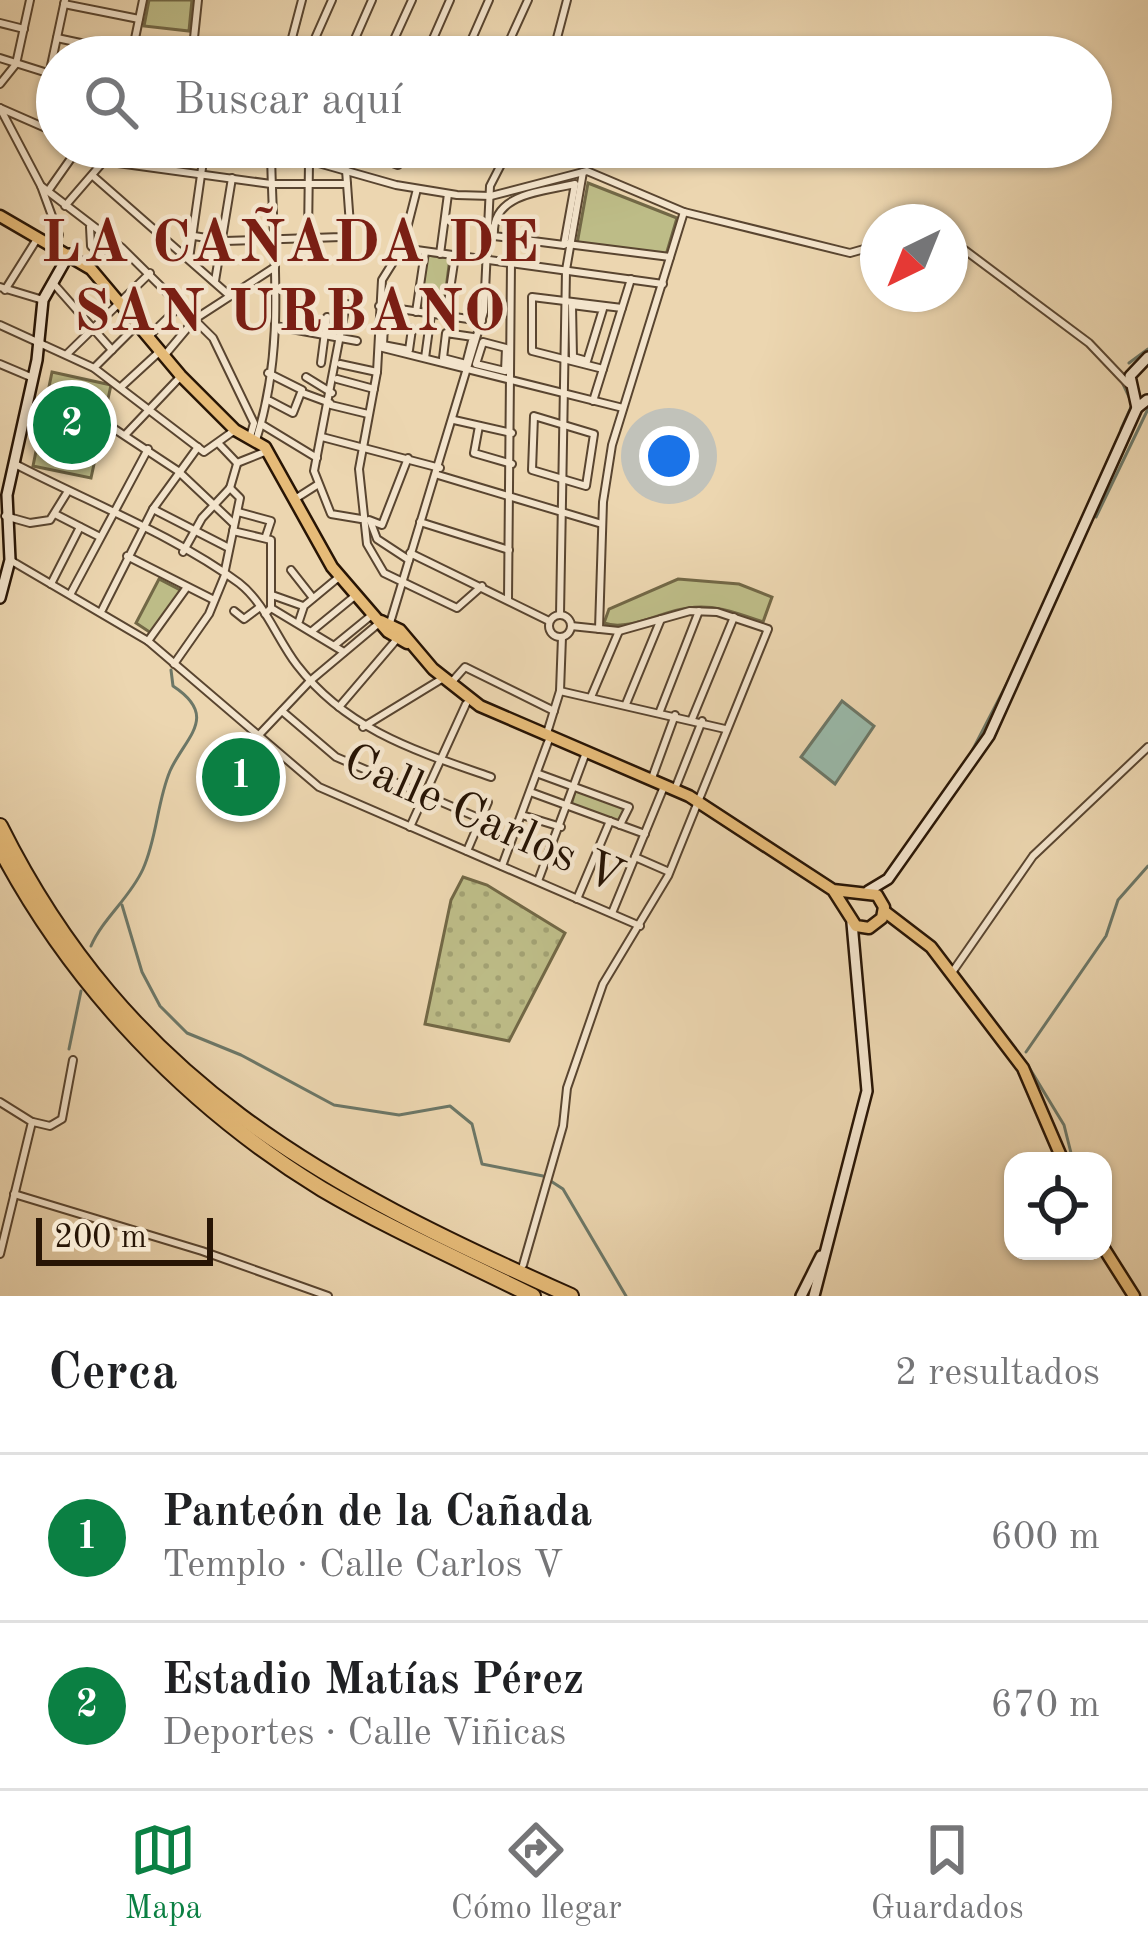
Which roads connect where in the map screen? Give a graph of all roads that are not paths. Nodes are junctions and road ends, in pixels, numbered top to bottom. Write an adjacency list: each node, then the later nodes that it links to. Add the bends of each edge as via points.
1 (30, 0): 15 (street)
2 (143, 0): 13 (street)
3 (198, 0): 18 (street)
4 (302, 0): 19 (street)
5 (332, 0): 20 (street)
6 (372, 0): 21 (street)
7 (412, 0): 22 (street)
8 (450, 0): 23 (street)
9 (489, 0): 24 (street)
10 (528, 0): 25 (street)
11 (567, 0): 26 (street)
12 (65, 2): 13 (street); 16 (street)
13 (139, 19): 17 (street)
14 (0, 23): 15 (street)
15 (24, 28): 28 (street)
16 (58, 36)
17 (136, 36)
18 (194, 36)
19 (293, 36)
20 (316, 36)
21 (356, 36)
22 (396, 36)
23 (434, 36)
24 (473, 36)
25 (512, 36)
26 (558, 36)
27 (0, 58): 28 (street)
28 (16, 64): 29 (street); 30 (street)
29 (36, 70)
30 (0, 84)
31 (0, 108): 32 (street); 49 (street)
32 (36, 124)
33 (64, 168): 49 (street)
34 (98, 168): 43 (street)
35 (148, 168): 44 (street)
36 (201, 168): 44 (street)
37 (269, 168): 46 (street)
38 (309, 168): 47 (street)
39 (339, 168): 41 (street)
40 (498, 168): 52 (street)
41 (346, 170): 48 (street); 50 (street)
42 (583, 172): 52 (street); 54 (street); 63 (street)
43 (93, 176): 53 (street); 74 (street)
44 (200, 176): 45 (street); 58 (street)
45 (232, 178): 46 (street); 62 (street)
46 (271, 184): 47 (street); 60 (street)
47 (308, 184): 48 (street); 59 (street)
48 (346, 184): 59 (street, via 350,225 341,237)
49 (44, 188): 53 (street); 64 (street, via 59,235)
50 (417, 189): 51 (street); 65 (street)
51 (448, 194): 52 (street); 70 (street)
52 (491, 196): 57 (street)
53 (65, 206): 56 (street)
54 (684, 212): 66 (street); 72 (street)
55 (0, 216): 61 (main road)
56 (90, 225): 73 (street, via 92,246); 79 (street)
57 (490, 234): 63 (street); 63 (street, via 506,202 575,184); 75 (street)
58 (194, 236): 62 (street); 74 (street)
59 (308, 236): 60 (street)
60 (273, 238): 62 (street); 77 (street)
61 (38, 239): 64 (main road); 84 (street)
62 (224, 241): 81 (street)
63 (567, 244): 72 (street); 78 (street)
64 (52, 246): 69 (main road)
65 (402, 248): 67 (street); 91 (street, via 382,280)
66 (860, 250)
67 (425, 252): 70 (street); 93 (street)
68 (968, 252): 122 (street)
69 (69, 254): 82 (street); 88 (main road)
70 (440, 254): 71 (street)
71 (455, 256): 75 (street); 95 (street)
72 (670, 257): 83 (street)
73 (104, 259)
74 (189, 260): 81 (street)
75 (488, 260): 76 (street); 98 (street)
76 (511, 262): 78 (street); 130 (street)
77 (275, 267): 85 (street); 101 (street)
78 (566, 270): 80 (street); 87 (street)
79 (150, 273): 88 (street); 89 (street)
80 (632, 279): 83 (street); 92 (street)
81 (215, 281): 85 (street)
82 (53, 283): 86 (street); 102 (street)
83 (663, 284): 142 (street)
84 (2, 289): 86 (street)
85 (230, 296): 97 (street)
86 (44, 300): 106 (street)
87 (566, 300): 92 (street); 115 (street); 115 (street, via 532,297 532,351)
88 (119, 302): 99 (main road); 102 (street)
89 (181, 304): 97 (street); 104 (street)
90 (356, 305): 105 (street, via 346,304)
91 (379, 306): 93 (street); 108 (street)
92 (622, 308): 124 (street)
93 (416, 312): 94 (street)
94 (431, 314): 95 (street); 114 (street)
95 (446, 316): 98 (street)
96 (327, 317): 103 (street)
97 (195, 319): 113 (street); 153 (street, via 213,338 254,423)
98 (482, 321): 121 (street)
99 (138, 324): 104 (main road); 110 (street)
100 (0, 326): 106 (street)
101 (275, 326): 103 (street); 126 (street)
102 (93, 328): 110 (street); 112 (street)
103 (324, 336): 105 (street); 118 (street)
104 (148, 337): 113 (main road)
105 (342, 338): 107 (street); 120 (street)
106 (40, 341): 112 (street); 129 (street)
107 (357, 341)
108 (379, 347): 114 (street); 125 (street)
109 (506, 348): 109 (street, via 483,342 476,364 506,371)
110 (112, 350): 123 (street)
111 (409, 350): 111 (street, via 412,329 384,325 383,345)
112 (67, 354): 123 (street)
113 (162, 354): 127 (main road); 132 (street)
114 (425, 358): 121 (street)
115 (566, 360): 124 (street); 136 (street)
116 (587, 361): 116 (street, via 602,310 572,305 573,357)
117 (1143, 362): 122 (street); 137 (street)
118 (321, 363)
119 (0, 364): 129 (street)
120 (339, 364): 125 (street); 131 (street)
121 (467, 366): 121 (street, via 443,358 446,333 473,337); 130 (street); 144 (street)
122 (1112, 366): 137 (street)
123 (94, 368): 132 (street)
124 (603, 369): 138 (street)
125 (377, 371): 133 (street)
126 (268, 373): 134 (street); 139 (street)
127 (181, 376): 141 (street); 149 (main road)
128 (306, 377): 135 (street)
129 (33, 378): 161 (street)
130 (511, 378): 136 (street); 150 (street)
131 (335, 379): 133 (street); 135 (street)
132 (121, 387): 141 (street)
133 (374, 389): 143 (street)
134 (302, 392): 139 (street, via 293,413); 140 (street)
135 (332, 392): 140 (street)
136 (566, 393): 138 (street); 146 (street)
137 (1140, 395): 275 (street, via 989,736)
138 (593, 400): 142 (street)
139 (270, 401): 145 (street)
140 (330, 404): 143 (street); 152 (street)
141 (147, 407): 151 (street); 155 (street)
142 (623, 408): 181 (street)
143 (368, 414): 156 (street)
144 (454, 420): 148 (street); 165 (street)
145 (261, 424): 153 (street); 159 (street)
146 (565, 425): 166 (street); 166 (street, via 594,434 586,486); 166 (street, via 534,416 532,470)
147 (110, 426): 151 (street)
148 (479, 426): 150 (street); 163 (street, via 474,453)
149 (235, 430): 153 (main road); 154 (street)
150 (512, 433): 163 (street)
151 (126, 434): 157 (street)
152 (322, 437): 156 (street); 159 (street)
153 (253, 438): 158 (main road)
154 (219, 445): 155 (street, via 208,453); 162 (street)
155 (198, 447): 164 (street)
156 (360, 448): 160 (street); 179 (street)
157 (148, 449): 164 (street); 176 (street)
158 (267, 451): 162 (street); 171 (main road)
159 (317, 458): 167 (street)
160 (408, 458): 165 (street); 179 (street, via 382,525)
161 (15, 464): 169 (street); 178 (street)
162 (237, 464): 168 (street)
163 (512, 464): 170 (street)
164 (178, 471): 172 (street); 173 (street)
165 (439, 472): 170 (street); 180 (street)
166 (563, 480): 175 (street)
167 (317, 485): 171 (street); 179 (street, via 332,514)
168 (230, 488): 172 (street); 174 (street, via 240,498)
169 (68, 491): 176 (street); 177 (street)
170 (510, 496): 175 (street); 189 (street)
171 (294, 499): 196 (main road)
172 (214, 505): 183 (street); 185 (street)
173 (153, 509): 184 (street); 185 (street)
174 (238, 512): 183 (street); 187 (street, via 271,521)
175 (562, 512): 181 (street); 217 (street)
176 (111, 513): 184 (street); 186 (street)
177 (55, 514): 178 (street, via 30,523); 182 (street)
178 (5, 516): 193 (street)
179 (365, 519): 192 (street, via 377,539); 198 (street, via 384,573)
180 (420, 522): 189 (street); 192 (street)
181 (602, 524): 224 (street)
182 (80, 526): 186 (street); 199 (street)
183 (233, 527): 187 (street); 188 (street)
184 (141, 530): 190 (street); 191 (street)
185 (195, 532): 188 (street); 190 (street)
186 (98, 536): 204 (street)
187 (266, 538): 205 (street, via 273,546)
188 (229, 548): 195 (street)
189 (509, 550): 211 (street)
190 (183, 552): 195 (street)
191 (127, 556): 200 (street); 213 (street)
192 (410, 556): 198 (street); 201 (street)
193 (10, 560): 199 (street, Calle Carlos V); 207 (street)
194 (291, 570): 208 (street)
195 (225, 573): 209 (street); 215 (street)
196 (339, 577): 206 (main road); 208 (street)
197 (426, 580): 203 (street)
198 (403, 583): 203 (street); 221 (street)
199 (51, 584): 204 (street, Calle Carlos V)
200 (187, 586): 209 (street); 229 (street)
201 (482, 586): 210 (street, via 457,608); 211 (street)
202 (447, 590): 210 (street)
203 (421, 591): 210 (street)
204 (70, 593): 213 (street, Calle Carlos V)
205 (272, 595): 212 (street); 215 (street)
206 (356, 596): 221 (main road); 226 (street)
207 (0, 598)
208 (313, 598): 212 (street)
209 (214, 600): 232 (street)
210 (441, 600)
211 (508, 600): 220 (street)
212 (304, 606): 222 (street)
213 (102, 610): 229 (street, Calle Carlos V)
214 (234, 610): 215 (street, via 244,620)
215 (266, 610): 222 (street); 234 (street)
216 (699, 611): 218 (street); 219 (street); 242 (street)
217 (560, 615): 220 (street); 223 (street)
218 (734, 617): 244 (street); 246 (street, via 768,629)
219 (661, 618): 225 (street); 238 (street)
220 (549, 621): 227 (street, via 551,633)
221 (384, 622): 228 (main road); 230 (street); 231 (street)
222 (298, 623): 226 (street)
223 (571, 626): 224 (street); 227 (street)
224 (599, 630): 225 (street)
225 (619, 631): 236 (street)
226 (312, 632): 230 (street)
227 (562, 637): 235 (street)
228 (403, 639): 233 (main road); 239 (street)
229 (148, 641): 232 (street, Calle Carlos V)
230 (335, 646): 231 (street)
231 (344, 652): 234 (street)
232 (174, 664): 247 (street, Calle Carlos V)
233 (441, 678): 237 (main road); 241 (street, via 465,668); 245 (street); 248 (main road)
234 (310, 681): 239 (street); 240 (street)
235 (560, 691): 236 (street); 241 (street)
236 (591, 697): 238 (street)
237 (466, 704): 248 (main road); 251 (street)
238 (626, 704): 242 (street)
239 (338, 707): 245 (street)
240 (282, 711): 247 (street); 258 (street, via 336,758)
241 (554, 711): 248 (street)
242 (660, 712): 243 (street)
243 (676, 715): 244 (street); 254 (street)
244 (697, 720): 246 (street); 256 (street)
245 (364, 728): 251 (street)
246 (725, 729): 260 (street)
247 (258, 736): 267 (street, Calle Carlos V, via 319,787)
248 (548, 738): 250 (main road); 252 (street); 254 (main road)
249 (1148, 747): 288 (street, via 1033,856)
250 (585, 755): 255 (street); 256 (main road)
251 (438, 759): 253 (street); 258 (street)
252 (539, 774): 255 (street); 257 (street)
253 (491, 777)
254 (652, 778): 256 (main road)
255 (577, 784): 261 (street); 265 (street, via 628,807)
256 (669, 789): 260 (main road); 269 (street)
257 (533, 793): 261 (street); 262 (street)
258 (423, 796): 263 (street); 267 (street)
259 (488, 802): 263 (street)
260 (697, 802): 274 (street); 277 (main road)
261 (571, 805): 264 (street); 268 (street)
262 (524, 815): 268 (street); 273 (street)
263 (481, 819): 271 (street)
264 (610, 821): 265 (street); 279 (street)
265 (620, 825): 269 (street)
266 (0, 826): 301 (highway, via 100,980 220,1102 364,1200)
267 (410, 827): 271 (street, Calle Carlos V)
268 (562, 827): 276 (street)
269 (645, 834): 272 (street)
270 (0, 848): 300 (highway, via 99,996 219,1114 323,1189)
271 (467, 851): 273 (street, Calle Carlos V)
272 (635, 857): 274 (street); 282 (street)
273 (502, 866): 276 (street, Calle Carlos V)
274 (667, 871): 285 (street)
275 (888, 879): 278 (street); 280 (street)
276 (538, 882): 279 (street, Calle Carlos V)
277 (832, 890): 278 (main road); 281 (main road)
278 (862, 892): 280 (main road); 281 (main road)
279 (577, 899): 282 (street, Calle Carlos V)
280 (883, 907): 284 (main road); 286 (main road)
281 (846, 908): 283 (main road)
282 (611, 914): 285 (street, Calle Carlos V)
283 (852, 923): 286 (main road); 287 (street)
284 (897, 924): 286 (main road); 288 (main road, via 931,947)
285 (641, 926): 297 (street, via 591,1015)
286 (873, 926): 287 (street)
287 (858, 944): 294 (street, via 867,1091)
288 (951, 974): 292 (main road, via 1030,1079)
289 (73, 1060): 291 (street, via 62,1119)
290 (0, 1102): 291 (street)
291 (32, 1122): 293 (street)
292 (1059, 1152)
293 (14, 1194): 295 (street); 299 (street)
294 (829, 1240): 298 (street); 302 (street)
295 (0, 1254)
296 (1111, 1260): 303 (main road)
297 (523, 1265)
298 (816, 1293)
299 (328, 1296)
300 (533, 1296)
301 (572, 1296)
302 (801, 1296)
303 (1133, 1296)

